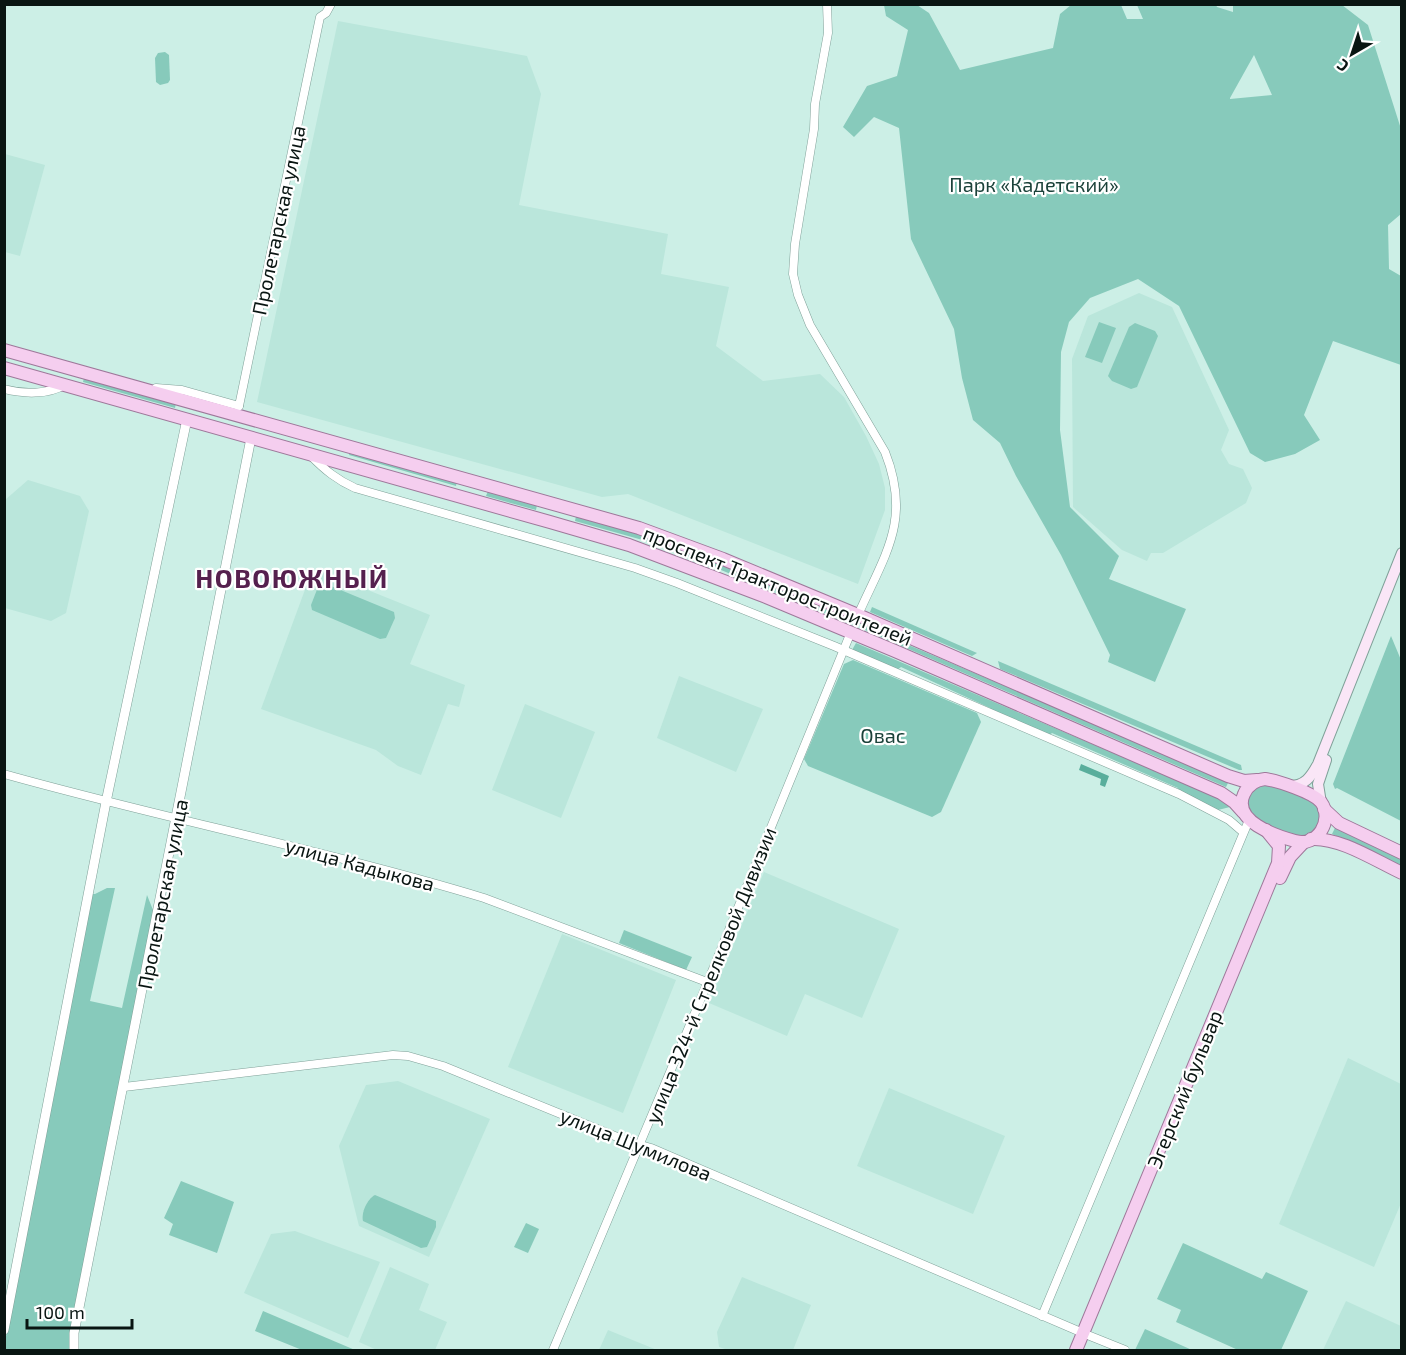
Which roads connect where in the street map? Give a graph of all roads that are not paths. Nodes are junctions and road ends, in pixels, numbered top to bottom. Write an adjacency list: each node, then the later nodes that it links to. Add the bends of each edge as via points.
1 (331, 4): 9 (street, Пролетарская улица, via 320,16)
2 (827, 4): 22 (street, via 828,33 793,263 798,296 810,325 879,441 893,473 896,526)
3 (4, 350): 6 (main road, проспект Тракторостроителей)
4 (4, 368): 5 (main road, проспект Тракторостроителей)
5 (64, 385): 7 (street, проспект Тракторостроителей, via 56,390 24,393); 10 (main road, проспект Тракторостроителей)
6 (133, 386): 8 (main road, проспект Тракторостроителей); 9 (street, via 182,390)
7 (4, 389)
8 (197, 404): 10 (main road); 11 (main road, проспект Тракторостроителей)
9 (239, 406): 11 (street)
10 (187, 419): 12 (main road, проспект Тракторостроителей); 29 (street)
11 (251, 419): 12 (main road); 13 (main road, проспект Тракторостроителей)
12 (251, 438): 14 (main road, проспект Тракторостроителей); 32 (street, Пролетарская улица)
13 (339, 444): 15 (main road); 16 (main road, проспект Тракторостроителей)
14 (310, 454): 15 (main road, проспект Тракторостроителей); 25 (street, via 328,473 355,488 635,568)
15 (335, 461): 17 (main road, проспект Тракторостроителей)
16 (473, 482): 17 (main road); 18 (main road, проспект Тракторостроителей)
17 (468, 499): 19 (main road, проспект Тракторостроителей)
18 (567, 509): 19 (main road); 22 (main road, проспект Тракторостроителей, via 685,544)
19 (562, 525): 24 (main road, проспект Тракторостроителей, via 674,560)
20 (1401, 556): 23 (main road)
21 (1401, 572): 23 (main road)
22 (858, 615): 24 (main road); 27 (main road, проспект Тракторостроителей, via 1220,773 1244,781)
23 (1378, 621): 28 (main road, via 1314,770 1304,783); 30 (main road, via 1320,776)
24 (850, 632): 25 (street, улица 324-й Стрелковой Дивизии); 31 (main road, проспект Тракторостроителей, via 1221,793)
25 (843, 650): 34 (street, via 1189,799); 38 (street, улица 324-й Стрелковой Дивизии)
26 (4, 774): 29 (street, улица Кадыкова)
27 (1257, 780): 28 (main road); 31 (main road, via 1244,793)
28 (1289, 786): 30 (main road, via 1312,796)
29 (106, 802): 32 (street, улица Кадыкова); 43 (street)
30 (1322, 806): 35 (main road, via 1324,827); 36 (main road, via 1347,828)
31 (1246, 816): 33 (main road); 34 (street)
32 (177, 819): 38 (street, улица Кадыкова, via 352,860 484,898); 40 (street, Пролетарская улица)
33 (1266, 830): 35 (main road, via 1295,841); 39 (main road, Эгерский бульвар, via 1279,846 1278,863)
34 (1243, 832): 42 (street)
35 (1307, 841): 37 (main road, via 1339,843); 39 (main road, Эгерский бульвар, via 1284,867)
36 (1401, 853)
37 (1401, 873)
38 (707, 982): 41 (street, улица 324-й Стрелковой Дивизии)
39 (1222, 1007): 44 (main road, Эгерский бульвар)
40 (124, 1087): 41 (street, улица Шумилова, via 408,1056 443,1066); 45 (street, Пролетарская улица, via 74,1333)
41 (640, 1145): 42 (street, улица Шумилова); 46 (street, улица 324-й Стрелковой Дивизии)
42 (1042, 1316): 44 (street, улица Шумилова)
43 (4, 1330)
44 (1087, 1334): 47 (main road, Эгерский бульвар); 48 (main road, Эгерский бульвар); 49 (street, улица Шумилова)
45 (74, 1350)
46 (553, 1350)
47 (1076, 1350)
48 (1084, 1350)
49 (1125, 1350)

